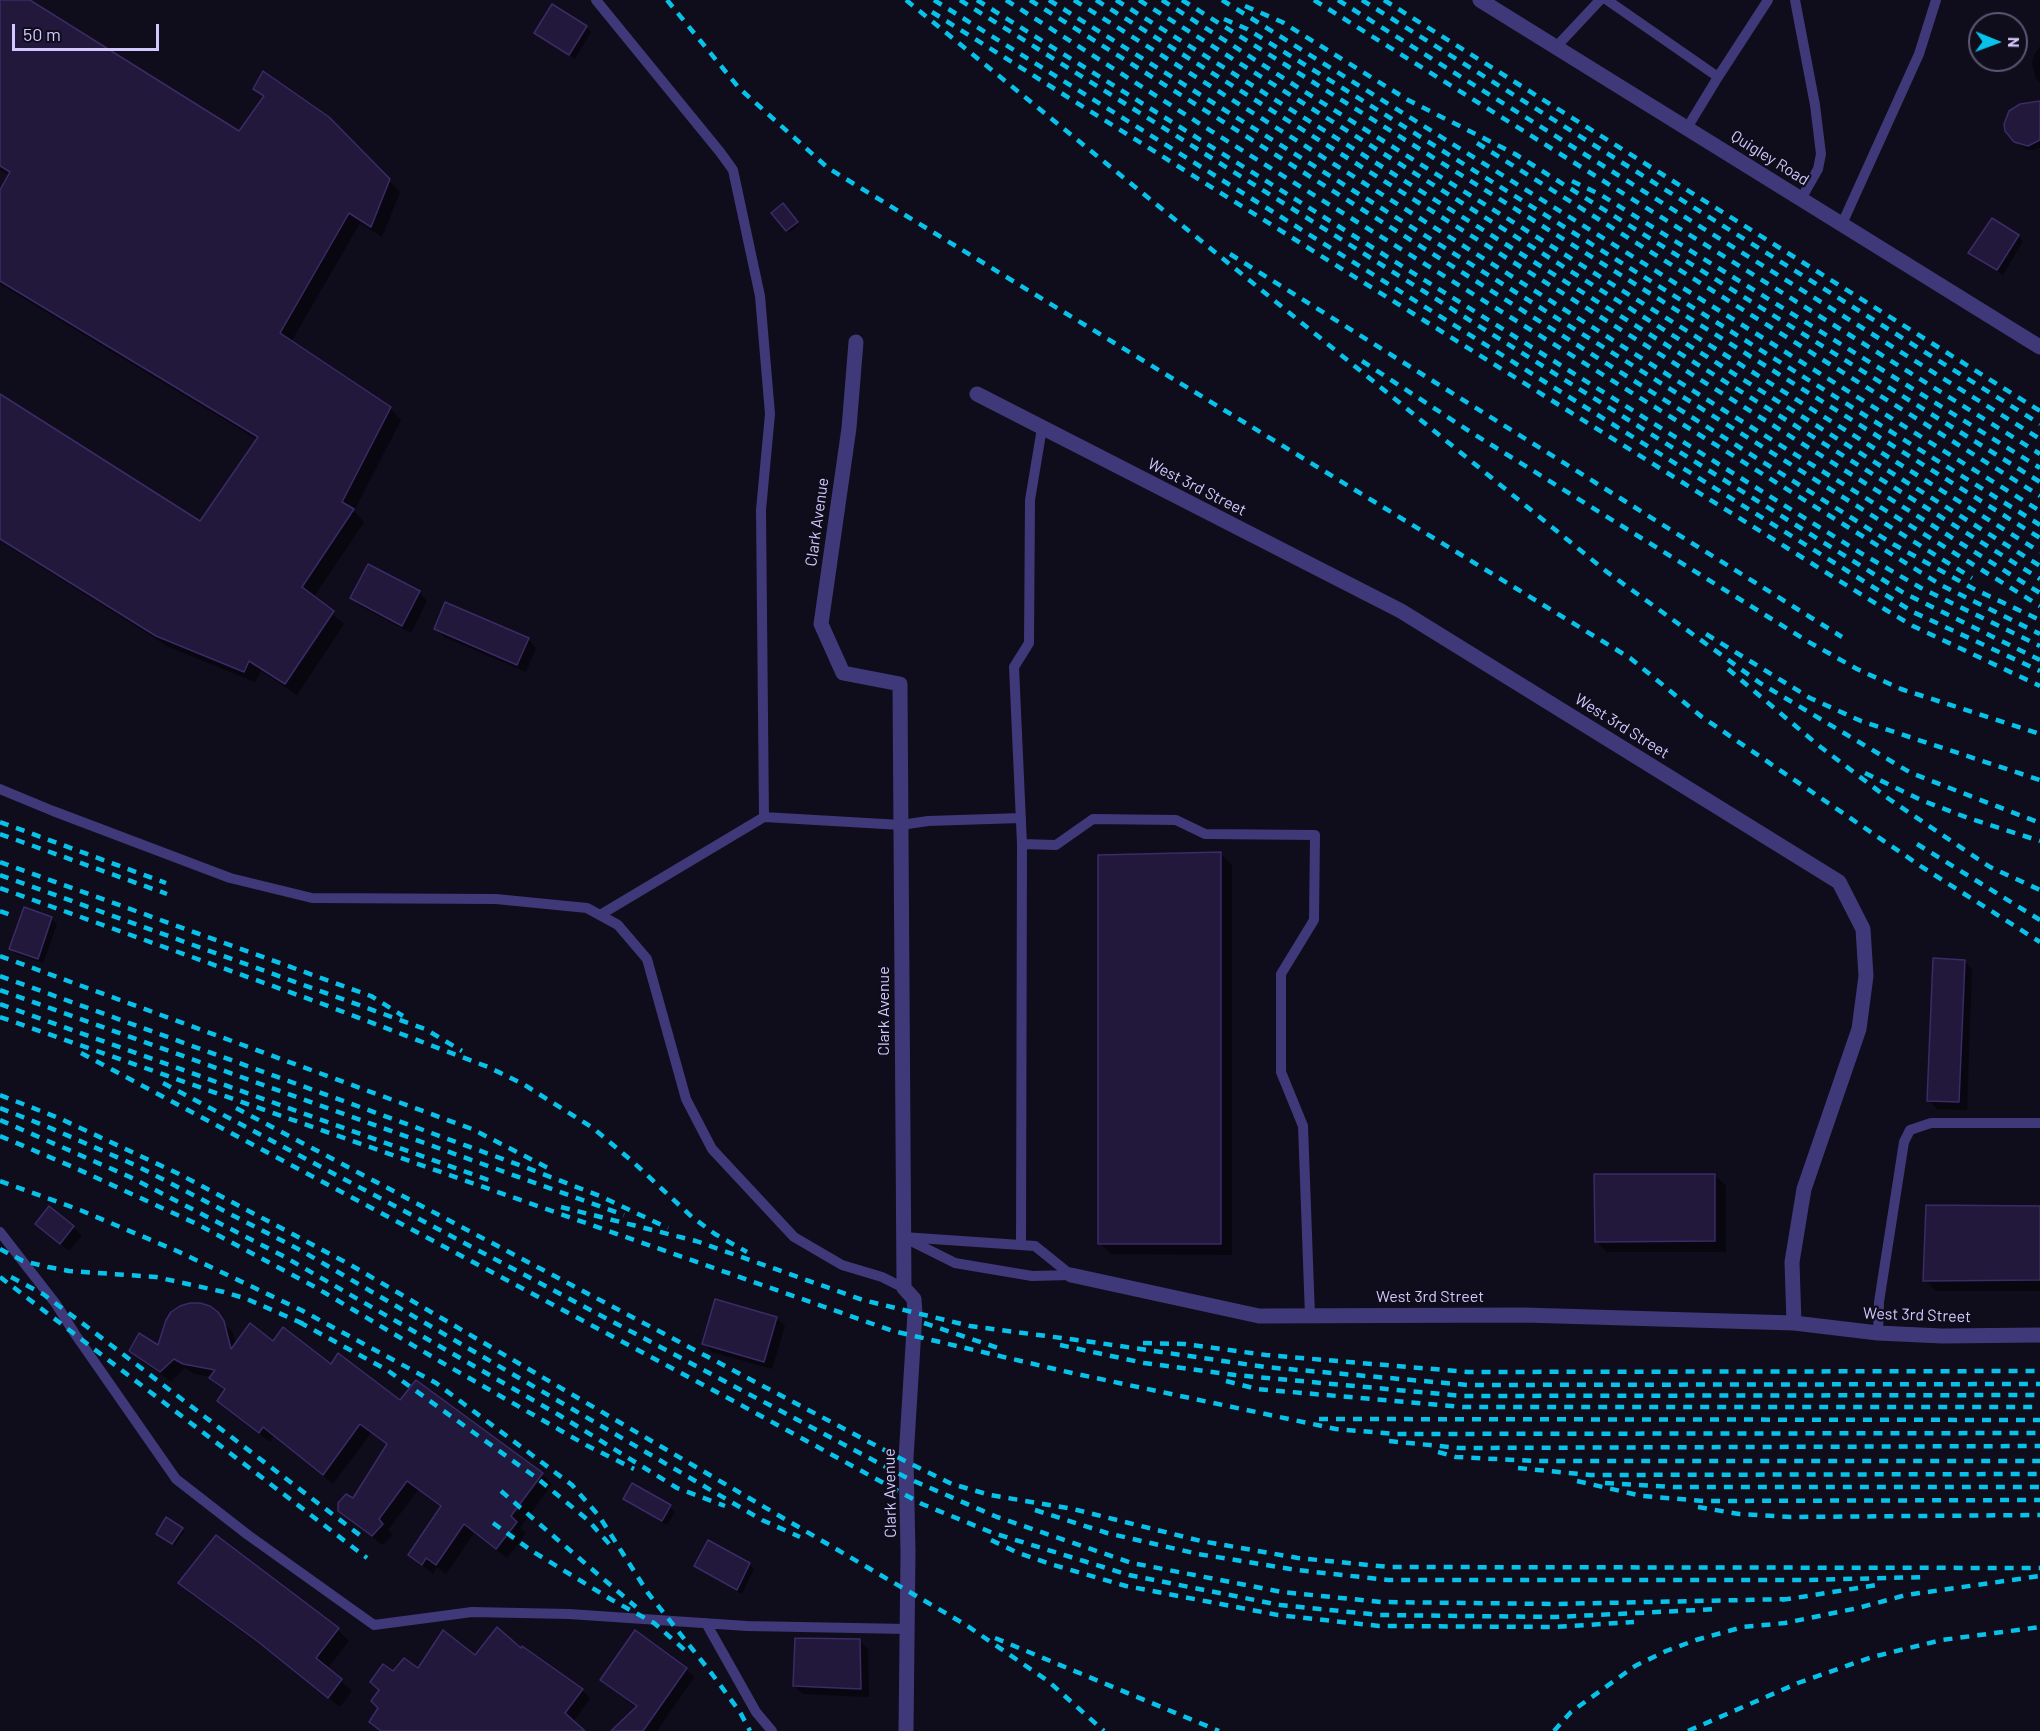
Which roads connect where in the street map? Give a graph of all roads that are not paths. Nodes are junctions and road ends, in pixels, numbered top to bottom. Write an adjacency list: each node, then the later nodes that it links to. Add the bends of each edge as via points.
1 (596, 0): 18 (lane, via 733,170 760,296 770,414 760,510)
2 (1480, 0): 8 (street, Quigley Road)
3 (1600, 0): 8 (lane)
4 (1607, 0): 9 (lane)
5 (1768, 0): 9 (lane)
6 (1795, 0): 11 (lane, via 1821,154 1818,169)
7 (1936, 0): 12 (lane, via 1919,54)
8 (1556, 47): 10 (street, Quigley Road)
9 (1718, 77): 10 (lane)
10 (1687, 128): 11 (street, Quigley Road)
11 (1801, 199): 12 (street, Quigley Road)
12 (1842, 224): 14 (street, Quigley Road)
13 (856, 342): 20 (street, Clark Avenue, via 849,428 821,624 843,673 900,684)
14 (2040, 347)
15 (976, 394): 16 (street, West 3rd Street)
16 (1042, 428): 19 (lane, via 1030,500 1029,643 1014,667); 30 (street, West 3rd Street, via 1401,611 1839,882 1863,929 1866,976 1859,1029 1804,1189 1792,1262)
17 (0, 789): 22 (lane, via 230,878 312,898 496,899 587,908)
18 (764, 817): 20 (lane); 22 (lane)
19 (1021, 818): 20 (lane, via 928,820); 21 (lane)
20 (901, 825): 25 (street, Clark Avenue)
21 (1022, 844): 26 (lane); 29 (lane, via 1056,845 1093,819 1176,820 1205,834 1315,835 1314,920 1281,974 1281,1072 1303,1126)
22 (600, 915): 28 (lane, via 618,925 647,959 686,1099 712,1149 794,1237 842,1265)
23 (2040, 1123): 31 (lane, via 1931,1123 1910,1130 1902,1153 1879,1302)
24 (0, 1232): 33 (lane, via 56,1304 176,1479 374,1625 472,1612)
25 (903, 1237): 26 (lane, West 3rd Street); 27 (lane, West 3rd Street, via 955,1263 1032,1276); 28 (street, Clark Avenue)
26 (1021, 1245): 27 (lane, West 3rd Street, via 1035,1246)
27 (1071, 1275): 29 (street, West 3rd Street, via 1259,1316)
28 (904, 1288): 34 (street, Clark Avenue, via 914,1299 915,1313 906,1458)
29 (1310, 1316): 30 (street, West 3rd Street, via 1524,1315)
30 (1794, 1323): 31 (street, West 3rd Street)
31 (1878, 1333): 32 (street, West 3rd Street)
32 (2040, 1335)
33 (706, 1623): 34 (lane); 35 (lane, via 756,1712)
34 (907, 1629): 36 (street, Clark Avenue)
35 (772, 1731)
36 (906, 1731)

